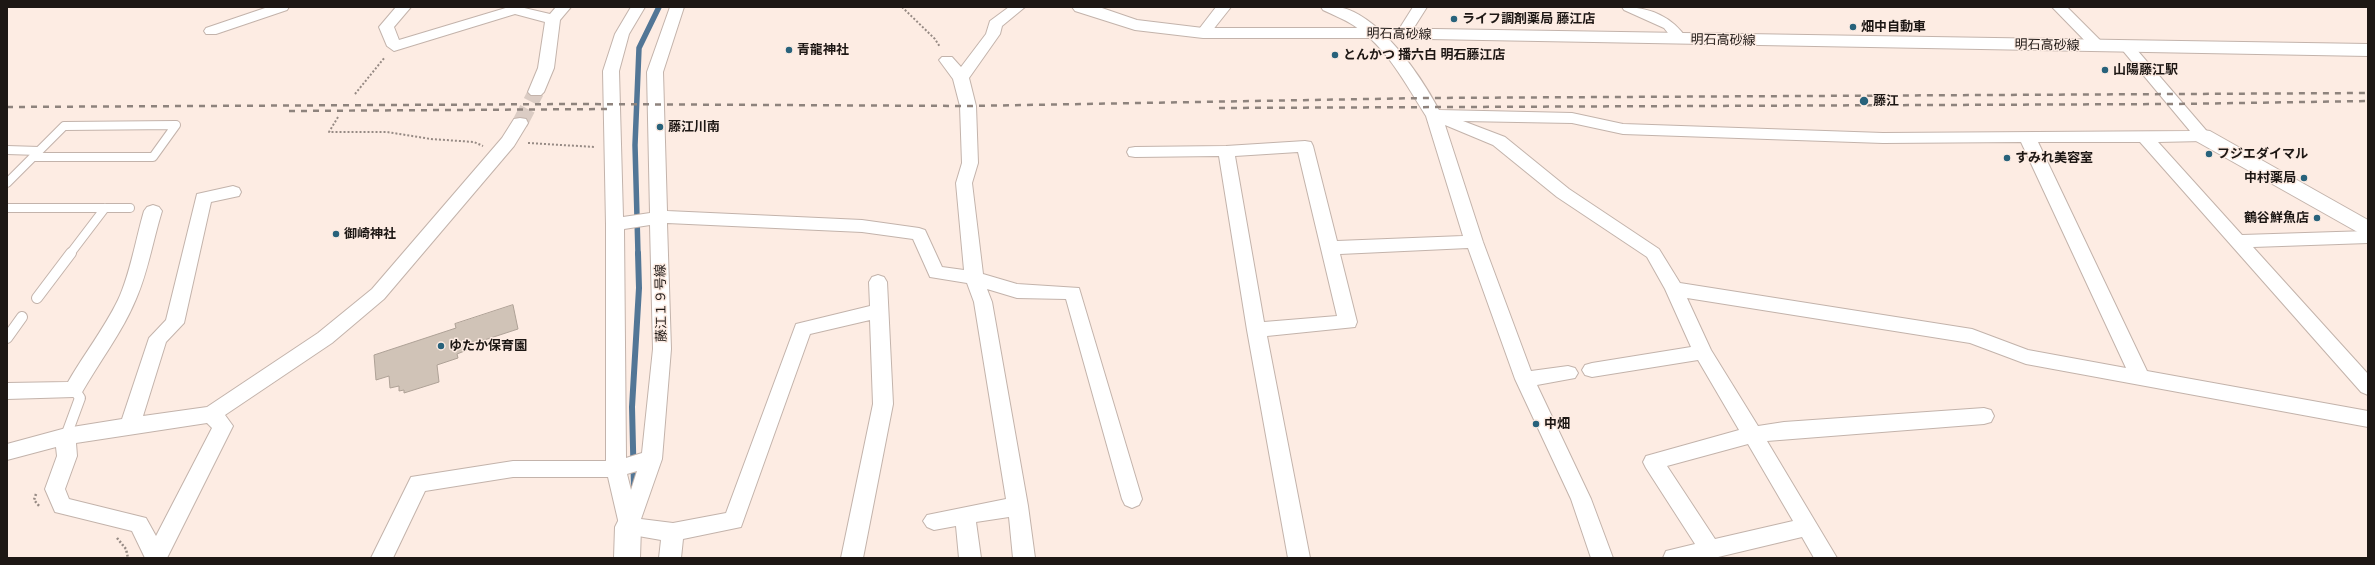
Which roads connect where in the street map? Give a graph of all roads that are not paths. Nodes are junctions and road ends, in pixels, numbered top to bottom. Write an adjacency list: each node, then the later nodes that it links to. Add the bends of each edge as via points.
1 (282, 7): 14 (street)
2 (404, 7): 13 (street, via 386,27 394,46 514,10)
3 (564, 7): 13 (street)
4 (638, 7): 43 (street, via 622,34 611,71)
5 (676, 7): 42 (street, 藤江１９号線, via 655,72)
6 (1018, 7): 23 (street, via 994,24 993,34)
7 (1081, 7): 15 (main road, 明石高砂線, via 1135,25)
8 (1224, 7): 15 (street)
9 (1328, 7): 16 (street, via 1359,22)
10 (1420, 7): 17 (street)
11 (1629, 7): 18 (street, via 1668,25)
12 (2059, 7): 19 (street)
13 (553, 19): 24 (street, via 546,68)
14 (211, 32)
15 (1203, 33): 16 (main road, 明石高砂線)
16 (1372, 33): 17 (main road, 明石高砂線); 25 (street, via 1400,64)
17 (1403, 34): 18 (main road, 明石高砂線)
18 (1680, 39): 19 (main road, 明石高砂線)
19 (2097, 45): 20 (main road, 明石高砂線)
20 (2126, 46): 21 (main road, 明石高砂線); 28 (street)
21 (2368, 50)
22 (947, 60): 23 (street)
23 (961, 78): 49 (street, via 968,106 970,163 964,183)
24 (536, 92)
25 (1434, 115): 29 (street, via 1572,118 1623,130 1883,138); 47 (street); 51 (street, via 1499,141 1563,193 1653,253)
26 (520, 123): 65 (street, via 504,146 378,294 325,338)
27 (2144, 136): 28 (street); 29 (street); 46 (street)
28 (2203, 136): 44 (main road)
29 (2027, 137): 60 (street)
30 (7, 150): 33 (lane)
31 (1226, 151): 32 (street); 48 (street, via 1305,146); 55 (street)
32 (1135, 152)
33 (36, 154): 33 (lane, via 64,126 176,125 153,157); 35 (lane)
34 (7, 174): 35 (lane)
35 (16, 174): 36 (lane)
36 (7, 183)
37 (233, 192): 68 (street, via 204,198 176,323 158,338)
38 (7, 208): 39 (lane)
39 (105, 208): 40 (lane); 52 (lane)
40 (130, 208)
41 (153, 211): 63 (street, via 128,298 114,328 94,354)
42 (659, 217): 43 (street); 49 (street, via 862,226 919,234 936,272); 72 (street, 藤江１９号線, via 662,349)
43 (615, 225): 73 (street)
44 (2368, 230)
45 (2368, 237): 46 (street)
46 (2239, 241): 62 (street)
47 (1474, 242): 48 (street); 61 (street)
48 (1330, 248): 55 (street, via 1348,322)
49 (974, 278): 74 (street, via 1017,291 1073,293); 75 (street, via 983,302)
50 (878, 282): 53 (street)
51 (1674, 288): 57 (street); 60 (street, via 1972,336 2026,357)
52 (37, 298)
53 (879, 311): 80 (street, via 803,329 734,521); 86 (street, via 883,404)
54 (22, 317): 56 (lane)
55 (1256, 330): 89 (street)
56 (7, 338)
57 (1703, 352): 58 (street); 69 (street)
58 (1592, 370)
59 (1568, 373): 61 (street)
60 (2140, 377): 67 (street)
61 (1525, 379): 90 (street, via 1581,499)
62 (2368, 387)
63 (74, 389): 64 (street); 70 (lane, via 80,398)
64 (7, 391)
65 (212, 414): 68 (street); 82 (street, via 223,426)
66 (1984, 416): 69 (street, via 1784,430)
67 (2368, 419)
68 (130, 426): 70 (street)
69 (1752, 435): 79 (street); 81 (street, via 1653,462)
70 (66, 436): 71 (street); 82 (street, via 67,456 55,489 62,506 139,524)
71 (7, 452)
72 (652, 458): 73 (street); 78 (street, 藤江１９号線)
73 (616, 469): 78 (street); 83 (street, via 513,469 418,483)
74 (1132, 498)
75 (1018, 506): 76 (street); 88 (street)
76 (964, 516): 77 (street); 87 (street)
77 (934, 521)
78 (628, 526): 80 (street); 84 (main road)
79 (1807, 527): 81 (street); 92 (street)
80 (673, 532): 85 (street)
81 (1710, 549): 91 (street)
82 (156, 557)
83 (382, 558)
84 (627, 558)
85 (670, 558)
86 (852, 558)
87 (970, 558)
88 (1024, 558)
89 (1299, 558)
90 (1602, 558)
91 (1674, 558)
92 (1826, 558)

